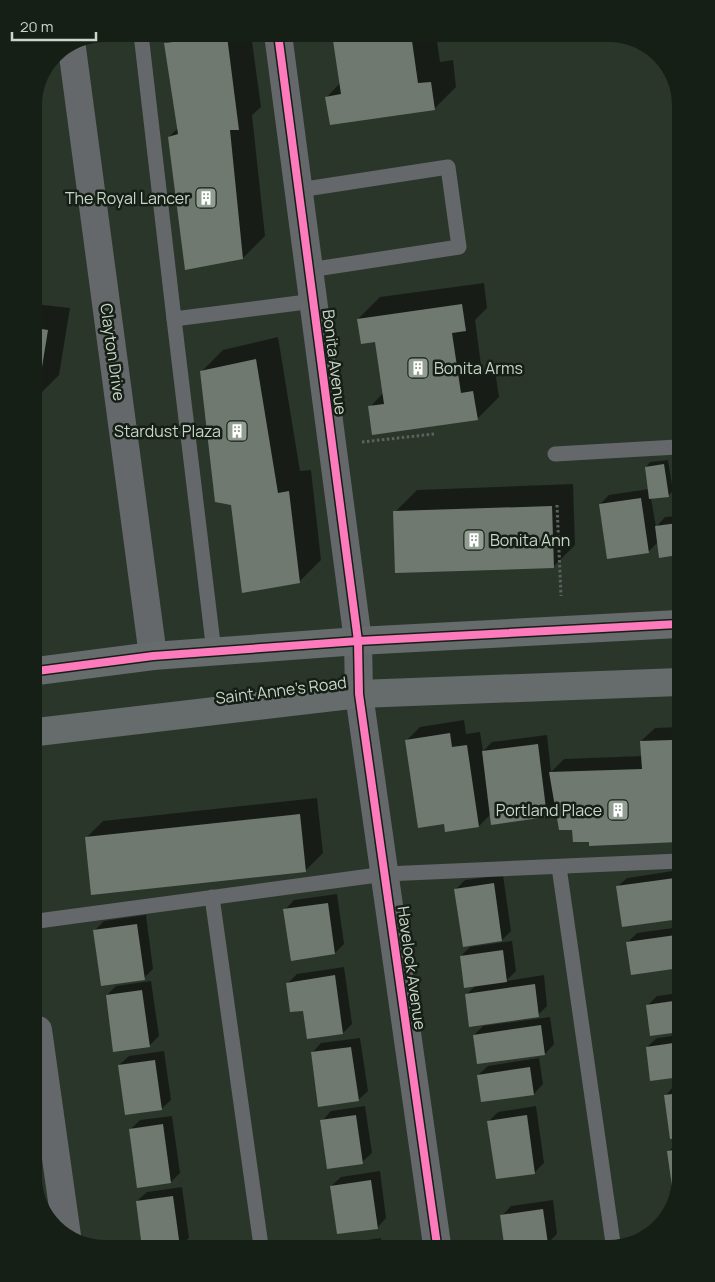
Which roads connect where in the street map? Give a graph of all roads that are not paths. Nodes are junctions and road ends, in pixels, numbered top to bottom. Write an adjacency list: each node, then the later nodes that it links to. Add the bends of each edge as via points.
1 (142, 42): 7 (lane)
2 (279, 42): 4 (street, Bonita Avenue)
3 (73, 52): 13 (street, Clayton Drive)
4 (299, 190): 5 (street, Bonita Avenue); 5 (lane, via 448,167 458,247)
5 (309, 270): 6 (street, Bonita Avenue)
6 (314, 301): 7 (lane); 11 (street, Bonita Avenue)
7 (174, 319): 12 (lane)
8 (672, 447): 9 (lane)
9 (556, 454)
10 (672, 624): 11 (main road)
11 (358, 641): 12 (main road); 16 (street, Bonita Avenue)
12 (214, 652): 13 (main road)
13 (153, 656): 14 (main road)
14 (42, 670)
15 (672, 682): 16 (main road, Saint Anne's Road)
16 (359, 694): 17 (main road, Saint Anne's Road); 20 (street, Havelock Avenue)
17 (42, 731)
18 (672, 861): 19 (lane)
19 (559, 867): 20 (lane); 27 (lane)
20 (384, 874): 21 (lane); 26 (street, Havelock Avenue)
21 (212, 897): 22 (lane); 25 (lane)
22 (42, 920)
23 (42, 1059): 24 (street)
24 (65, 1225)
25 (260, 1239)
26 (436, 1240)
27 (613, 1240)

